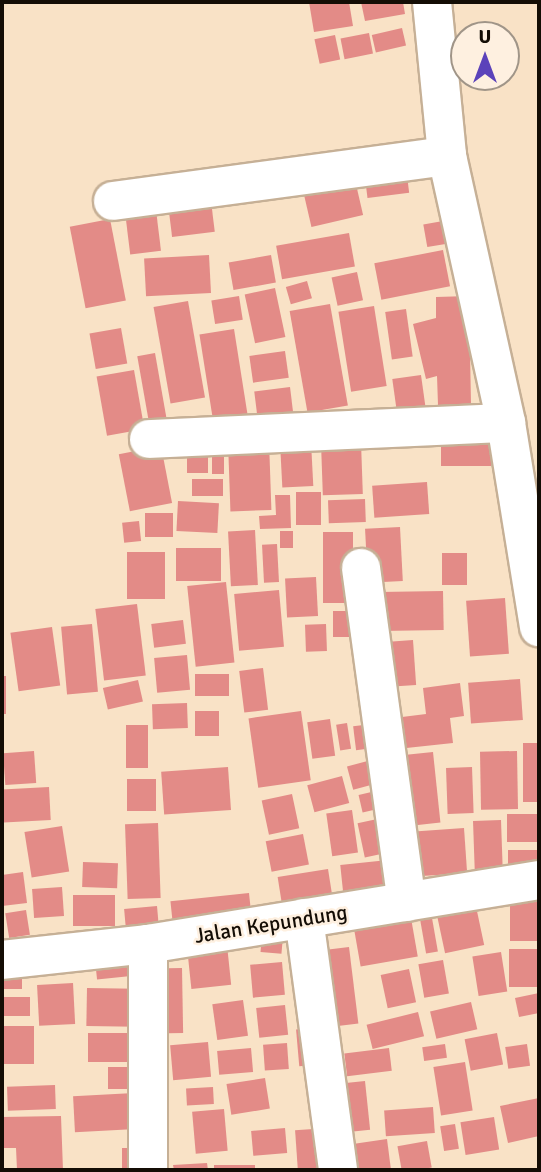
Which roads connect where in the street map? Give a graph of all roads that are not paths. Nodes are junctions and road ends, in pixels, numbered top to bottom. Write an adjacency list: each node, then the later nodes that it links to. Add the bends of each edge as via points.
1 (432, 2): 2 (street)
2 (447, 156): 3 (street); 4 (street)
3 (113, 201)
4 (506, 423): 5 (street); 7 (street)
5 (149, 439)
6 (361, 568): 9 (street)
7 (539, 627)
8 (539, 880): 9 (street, Jalan Kepundung)
9 (407, 902): 10 (street, Jalan Kepundung)
10 (304, 918): 11 (street, Jalan Kepundung); 14 (street)
11 (148, 944): 12 (street, Jalan Kepundung); 13 (street)
12 (2, 960)
13 (148, 1170)
14 (338, 1170)

